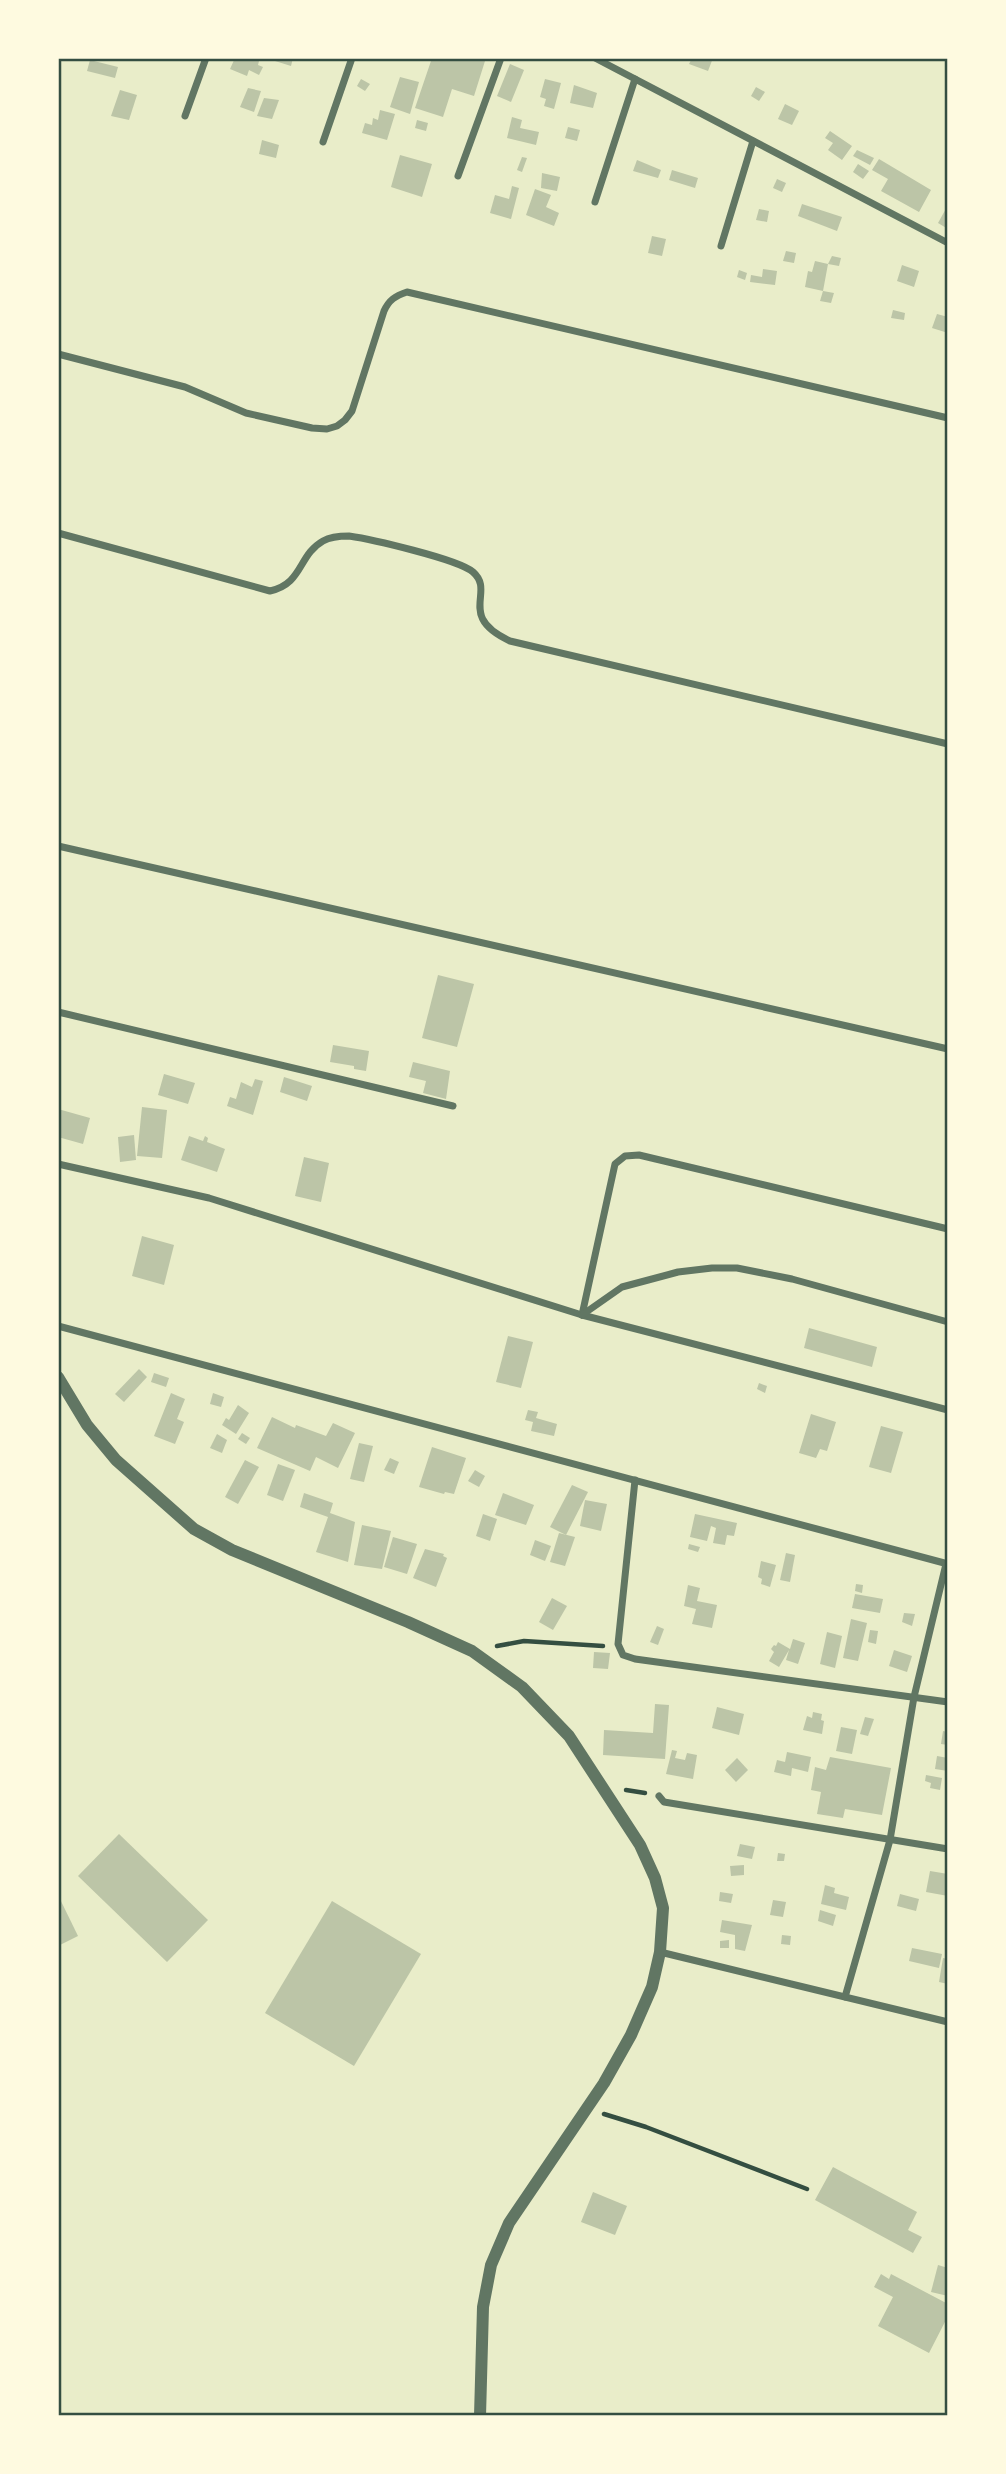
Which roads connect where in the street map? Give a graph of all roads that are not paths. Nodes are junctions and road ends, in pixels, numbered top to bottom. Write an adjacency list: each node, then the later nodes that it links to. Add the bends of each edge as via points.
1 (206, 58): 6 (street)
2 (352, 58): 8 (street)
3 (502, 58): 9 (street)
4 (595, 58): 5 (street)
5 (635, 79): 7 (street); 10 (street)
6 (185, 116)
7 (753, 141): 11 (street); 12 (street)
8 (323, 142)
9 (458, 176)
10 (595, 202)
11 (948, 243)
12 (721, 246)
13 (58, 354): 14 (street, via 185,387 246,413 327,429 352,411 384,312 397,295 407,292)
14 (948, 418)
15 (58, 533): 16 (street, via 270,591 292,581 323,541 347,536 373,541 468,568 480,585 484,625 510,640)
16 (948, 744)
17 (58, 846): 19 (street)
18 (58, 1012): 20 (street)
19 (948, 1049)
20 (453, 1106)
21 (58, 1164): 23 (street, via 209,1198)
22 (948, 1229): 23 (street, via 625,1156 615,1164)
23 (582, 1315): 24 (street, via 622,1287 678,1272 737,1268); 27 (street)
24 (948, 1322)
25 (58, 1326): 28 (street)
26 (58, 1377): 35 (street, via 87,1425 116,1460 194,1529 232,1550 472,1651 522,1687 569,1736 640,1845 656,1878 663,1908)
27 (948, 1410)
28 (635, 1480): 29 (street); 30 (street, via 618,1644 623,1655)
29 (947, 1564): 30 (street)
30 (914, 1698): 31 (street); 33 (street)
31 (948, 1702)
32 (659, 1796): 33 (street, via 664,1802)
33 (890, 1840): 34 (street); 36 (street)
34 (948, 1849)
35 (660, 1952): 36 (street); 38 (street, via 652,1987 631,2035 509,2223 491,2265 483,2307)
36 (845, 1997): 37 (street)
37 (948, 2022)
38 (480, 2416)

